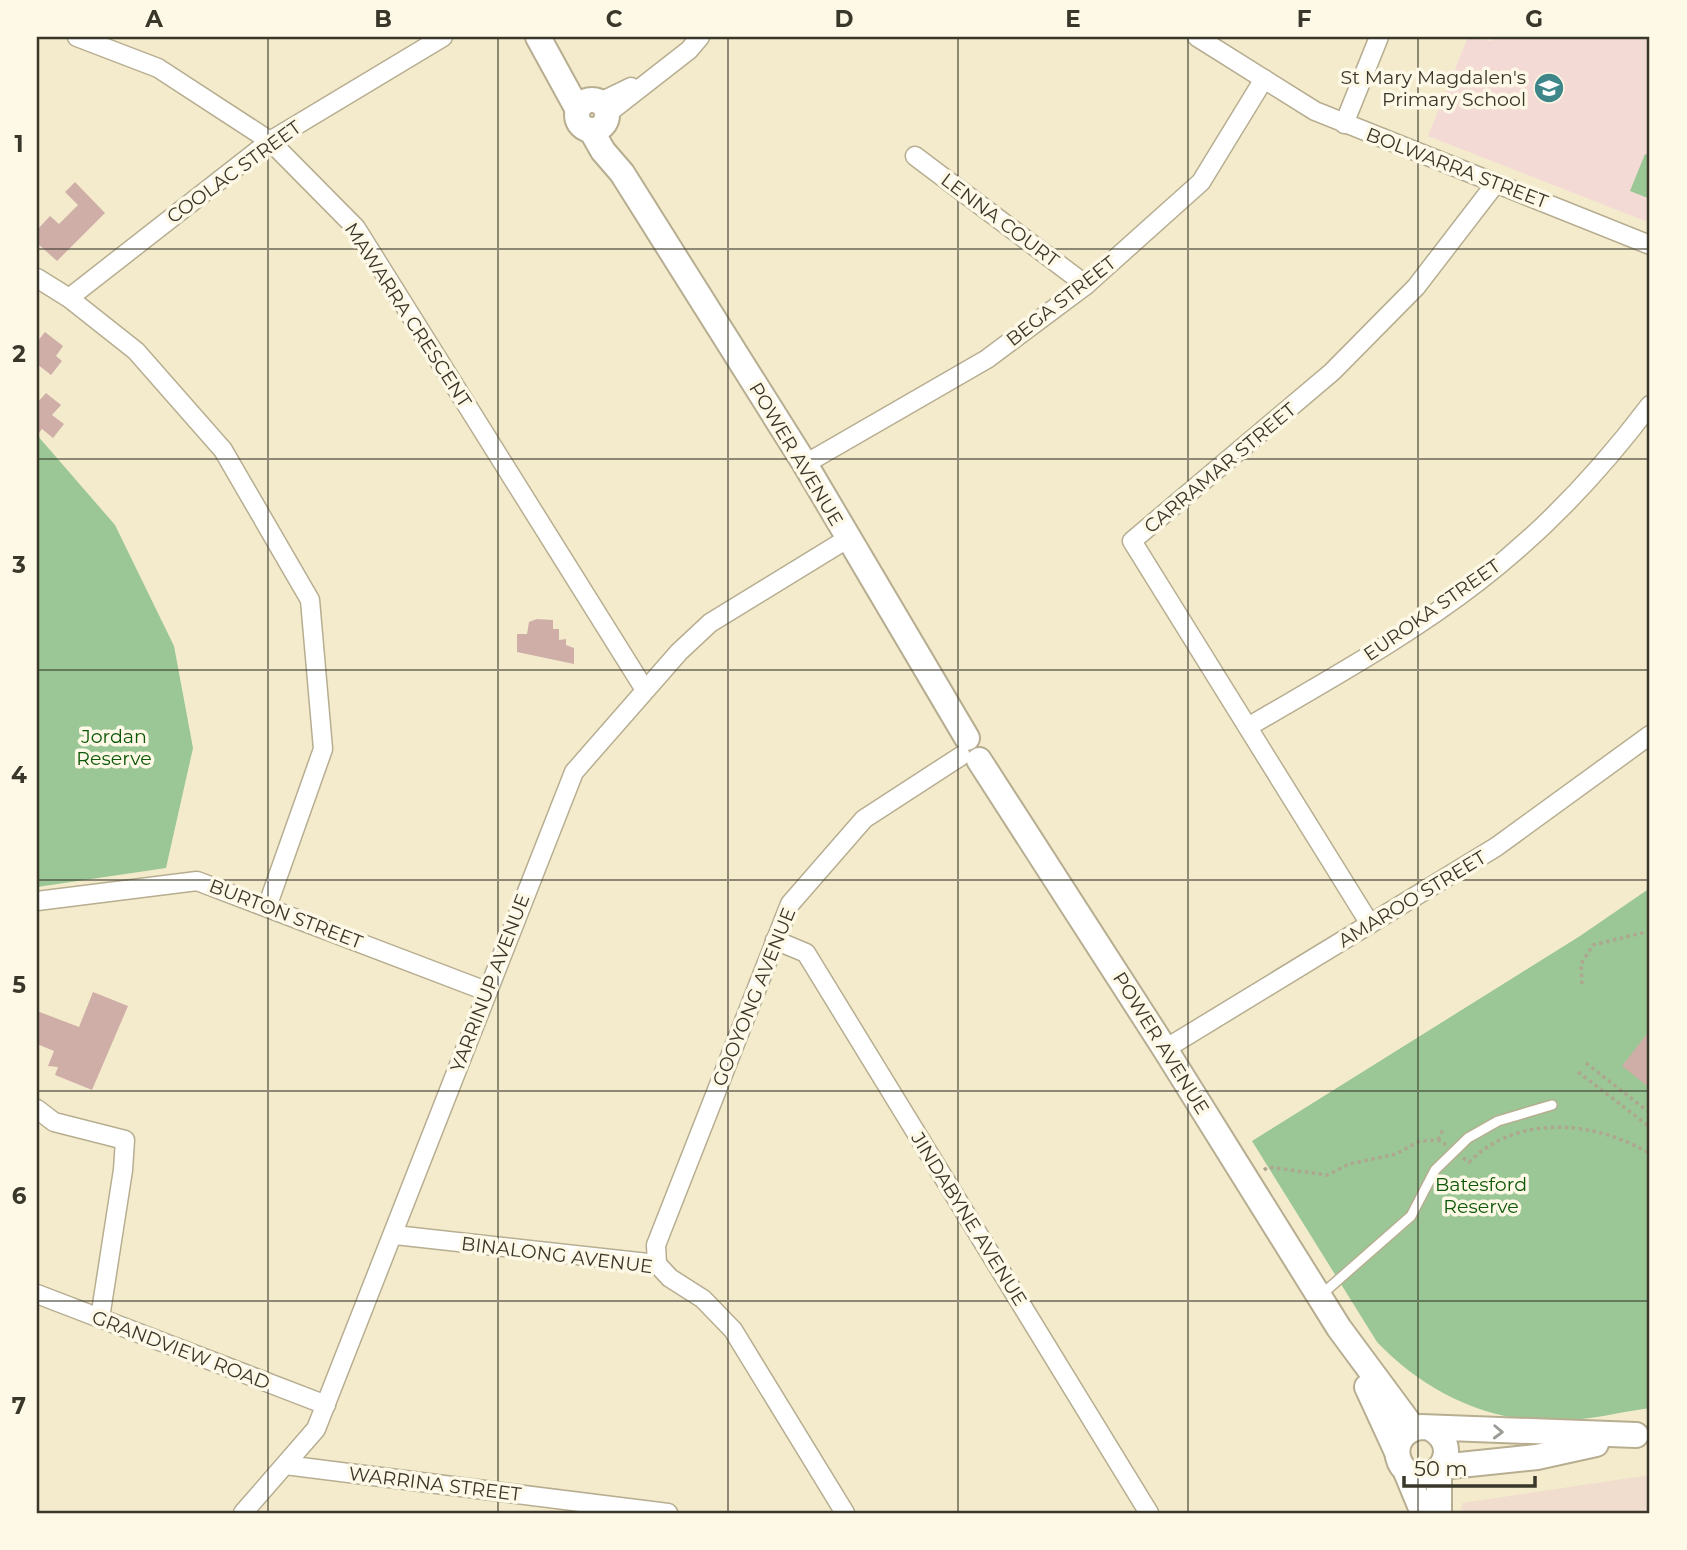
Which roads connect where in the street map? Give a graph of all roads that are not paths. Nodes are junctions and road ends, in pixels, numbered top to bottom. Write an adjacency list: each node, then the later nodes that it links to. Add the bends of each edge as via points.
1 (77, 37): 10 (street, MAWARRA CRESCENT, via 158,68)
2 (443, 37): 10 (street, COOLAC STREET)
3 (538, 37): 8 (street, POWER AVENUE)
4 (700, 37): 8 (street, via 689,50)
5 (1197, 37): 7 (street, BOLWARRA STREET)
6 (1379, 37): 9 (street)
7 (1264, 79): 9 (street, BOLWARRA STREET); 15 (street, BEGA STREET, via 1201,182)
8 (596, 113): 18 (street, POWER AVENUE, via 622,173)
9 (1345, 124): 12 (street, BOLWARRA STREET)
10 (270, 141): 16 (street, COOLAC STREET); 20 (street, MAWARRA CRESCENT, via 356,228)
11 (915, 156): 15 (street, LENNA COURT)
12 (1496, 183): 13 (street, BOLWARRA STREET); 21 (street, CARRAMAR STREET, via 1416,288 1332,372 1132,541)
13 (1650, 245)
14 (37, 278): 16 (street)
15 (1086, 285): 18 (street, BEGA STREET, via 986,359)
16 (69, 298): 25 (street, via 136,351 223,450 310,600 323,749)
17 (1650, 405): 21 (street, EUROKA STREET, via 1562,509 1479,581 1374,653)
18 (805, 464): 19 (street, POWER AVENUE)
19 (847, 538): 20 (street, YARRINUP AVENUE, via 710,623); 23 (street, POWER AVENUE)
20 (645, 690): 28 (street, YARRINUP AVENUE, via 574,772)
21 (1248, 727): 26 (street, CARRAMAR STREET)
22 (1650, 736): 26 (street, AMAROO STREET, via 1496,847)
23 (969, 752): 27 (street, GOOYONG AVENUE, via 864,819 790,904); 29 (street, POWER AVENUE)
24 (37, 901): 25 (street, BURTON STREET, via 197,881)
25 (267, 906): 28 (street, BURTON STREET)
26 (1370, 924): 29 (street, AMAROO STREET)
27 (775, 940): 33 (street, GOOYONG AVENUE, via 656,1245); 47 (street, JINDABYNE AVENUE, via 806,953)
28 (486, 991): 32 (street, YARRINUP AVENUE)
29 (1165, 1049): 35 (street, POWER AVENUE)
30 (1552, 1105): 35 (lane, via 1498,1121 1468,1138 1436,1170 1412,1216)
31 (37, 1109): 36 (street, via 54,1122 125,1140)
32 (395, 1235): 33 (street, BINALONG AVENUE); 38 (street, YARRINUP AVENUE)
33 (657, 1264): 46 (street, BINALONG AVENUE, via 703,1299 733,1330)
34 (37, 1294): 36 (street, GRANDVIEW ROAD)
35 (1320, 1296): 37 (street, POWER AVENUE)
36 (100, 1318): 38 (street, GRANDVIEW ROAD)
37 (1339, 1328): 39 (street, POWER AVENUE); 41 (street, POWER AVENUE)
38 (326, 1405): 42 (street, YARRINUP AVENUE, via 316,1429)
39 (1421, 1428): 40 (street, one-way to 40); 41 (street, via 1399,1440); 43 (street, via 1437,1432 1446,1444)
40 (1643, 1434): 43 (street, via 1537,1457)
41 (1401, 1461): 43 (street, via 1423,1477); 48 (street, POWER AVENUE)
42 (285, 1465): 44 (street, YARRINUP AVENUE); 45 (street, WARRINA STREET)
43 (1440, 1468): 49 (street)
44 (243, 1513)
45 (668, 1513)
46 (845, 1513)
47 (1149, 1513)
48 (1423, 1513)
49 (1439, 1513)

